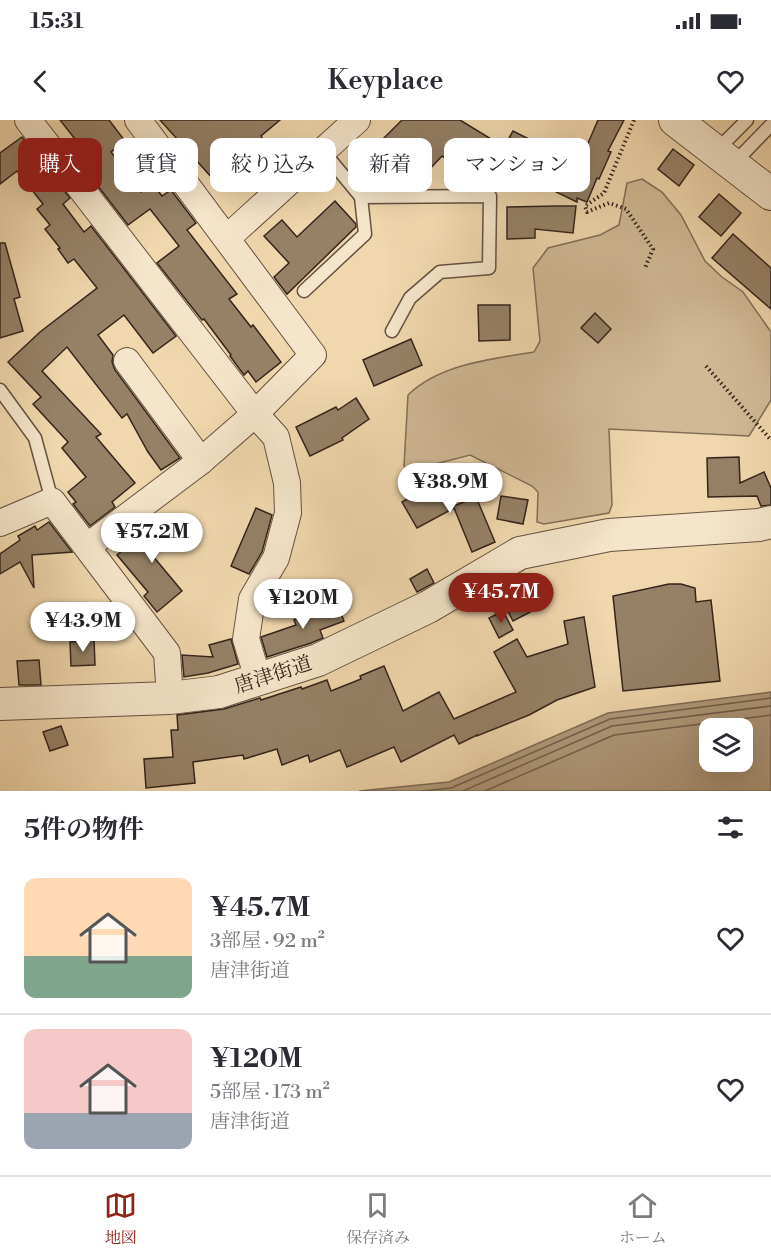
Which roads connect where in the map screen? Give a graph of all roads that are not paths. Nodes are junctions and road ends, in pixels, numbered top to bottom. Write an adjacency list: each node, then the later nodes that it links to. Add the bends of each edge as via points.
1 (28, 120): 18 (street)
2 (138, 120): 13 (street)
3 (357, 120): 7 (street)
4 (675, 120): 8 (street)
5 (747, 120): 8 (lane)
6 (771, 125): 8 (lane)
7 (336, 139)
8 (724, 158): 11 (street)
9 (336, 166): 12 (lane)
10 (278, 192): 13 (street)
11 (771, 195)
12 (362, 197): 14 (lane, via 365,234); 15 (lane, via 490,196 489,268 440,272 410,298)
13 (227, 238): 18 (street, via 313,355)
14 (304, 291)
15 (392, 331)
16 (127, 361): 19 (street)
17 (0, 390): 20 (lane, via 35,438)
18 (255, 414): 19 (street); 24 (street, via 276,437 287,483 288,513 276,558 252,599 246,639)
19 (201, 460): 23 (street)
20 (52, 501): 22 (street); 23 (street)
21 (771, 522): 24 (street, 唐津街道, via 609,535 520,553 428,607 318,660)
22 (0, 523)
23 (88, 546): 25 (street, via 167,653)
24 (258, 679): 25 (street, 唐津街道, via 219,692)
25 (170, 698): 26 (street, 唐津街道)
26 (0, 704)

